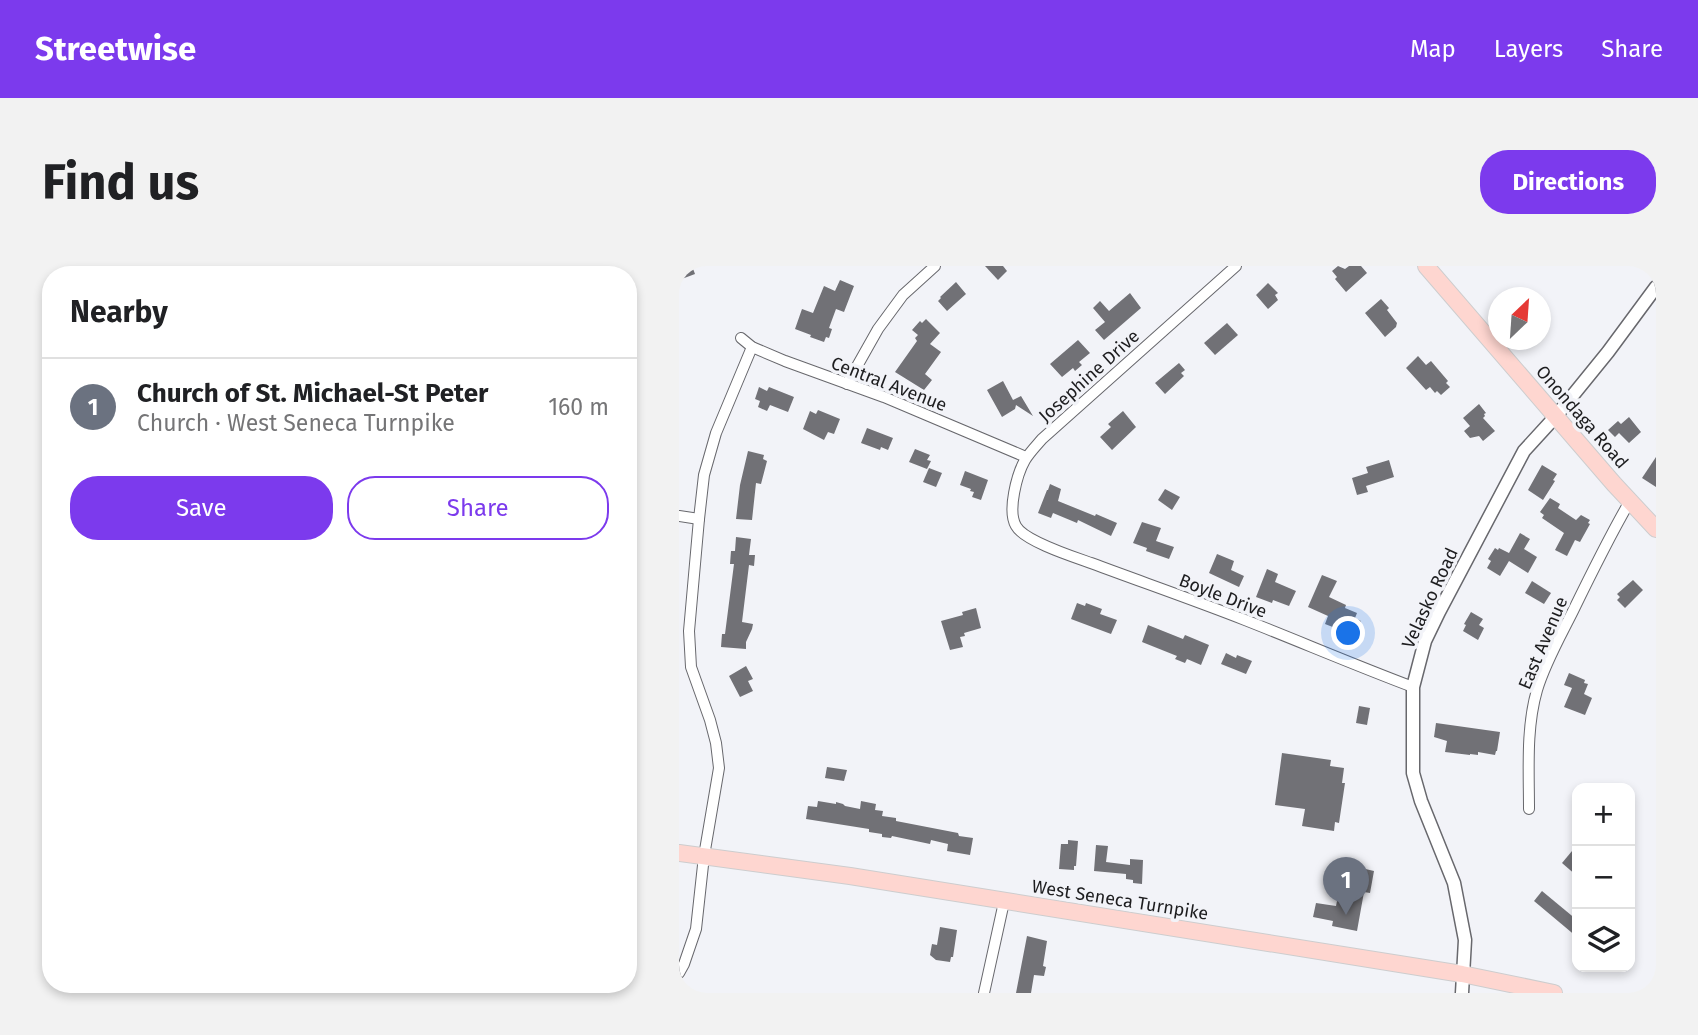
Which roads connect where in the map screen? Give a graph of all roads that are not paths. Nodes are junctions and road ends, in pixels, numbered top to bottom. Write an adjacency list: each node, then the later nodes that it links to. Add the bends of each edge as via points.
1 (935, 266): 7 (street, via 903,295)
2 (1236, 266): 9 (street, Josephine Drive)
3 (1426, 266): 8 (main road, Onondaga Road)
4 (1656, 287): 8 (street, Velasko Road)
5 (741, 338): 6 (street, Central Avenue)
6 (752, 346): 7 (street, Central Avenue); 12 (street, via 716,433 704,475)
7 (847, 384): 9 (street, Central Avenue)
8 (1556, 416): 10 (main road, Onondaga Road); 15 (street, Velasko Road, via 1524,452 1465,562 1425,641)
9 (1026, 457): 14 (street, Josephine Drive, via 1012,512)
10 (1630, 501): 13 (main road, Onondaga Road); 16 (street, East Avenue, via 1537,690 1530,736)
11 (679, 516): 12 (street)
12 (699, 519): 18 (street, via 689,631 691,667 710,720 719,768)
13 (1656, 529)
14 (1023, 534): 15 (street, Boyle Drive)
15 (1413, 687): 21 (street, Velasko Road, via 1413,773 1454,883 1465,940)
16 (1529, 809)
17 (679, 853): 18 (main road, West Seneca Turnpike)
18 (704, 856): 19 (main road, West Seneca Turnpike); 20 (street, via 696,929)
19 (1004, 902): 21 (main road, West Seneca Turnpike); 22 (street)
20 (679, 973)
21 (1462, 974): 23 (street, Velasko Road); 24 (main road, West Seneca Turnpike)
22 (984, 993)
23 (1462, 993)
24 (1554, 993)

